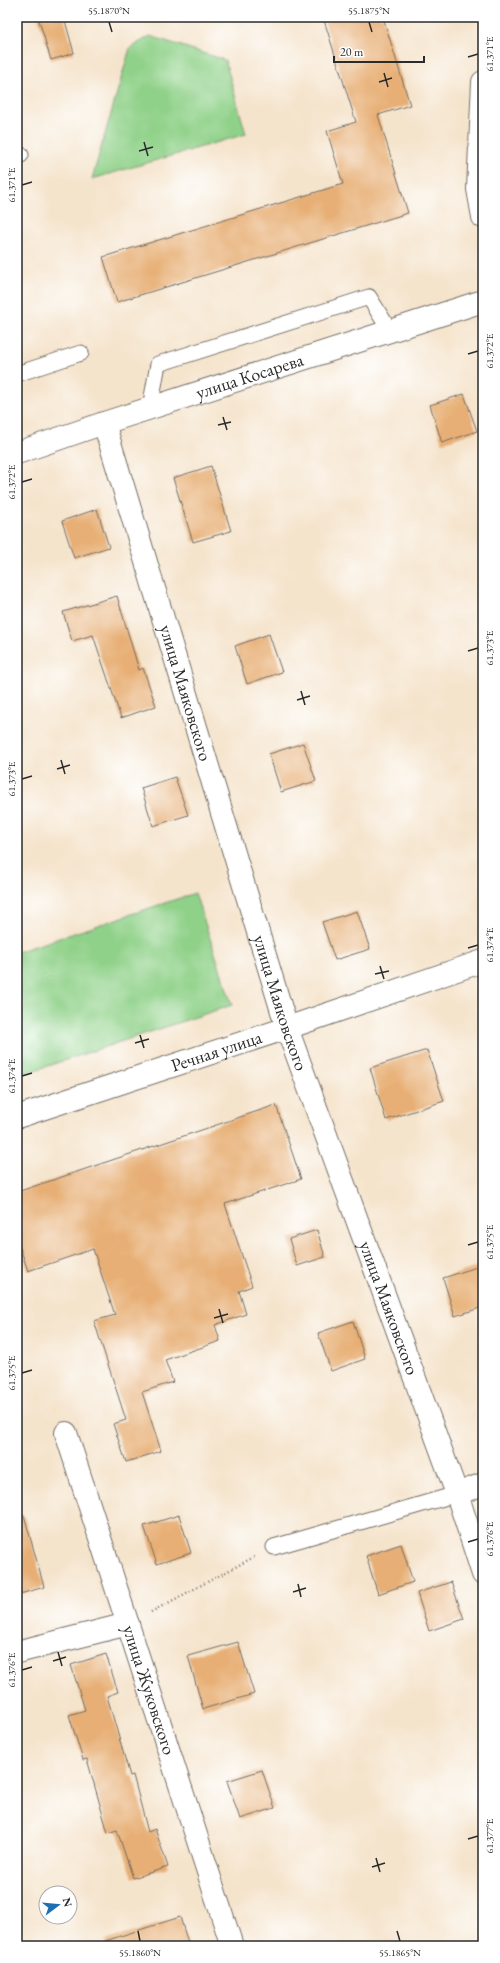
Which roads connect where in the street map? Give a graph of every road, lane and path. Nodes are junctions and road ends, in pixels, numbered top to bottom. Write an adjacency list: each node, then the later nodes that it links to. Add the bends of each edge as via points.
1 (483, 82): 2 (street, via 478,189)
2 (483, 217)
3 (483, 301): 4 (street, улица Косарева)
4 (390, 331): 7 (street, улица Косарева); 7 (lane, via 369,297 158,364)
5 (81, 353): 6 (lane)
6 (17, 374)
7 (150, 408): 8 (street, улица Косарева)
8 (104, 423): 9 (street, улица Косарева); 11 (street, улица Маяковского)
9 (17, 453)
10 (483, 961): 11 (street, Речная улица)
11 (287, 1028): 12 (street, Речная улица); 15 (street, улица Маяковского)
12 (17, 1116)
13 (66, 1433): 18 (street, улица Жуковского)
14 (483, 1484): 15 (street)
15 (457, 1494): 16 (lane); 17 (street, улица Маяковского)
16 (274, 1547): 18 (path)
17 (483, 1574)
18 (128, 1624): 19 (street); 20 (street, улица Жуковского)
19 (17, 1652)
20 (232, 1946)

